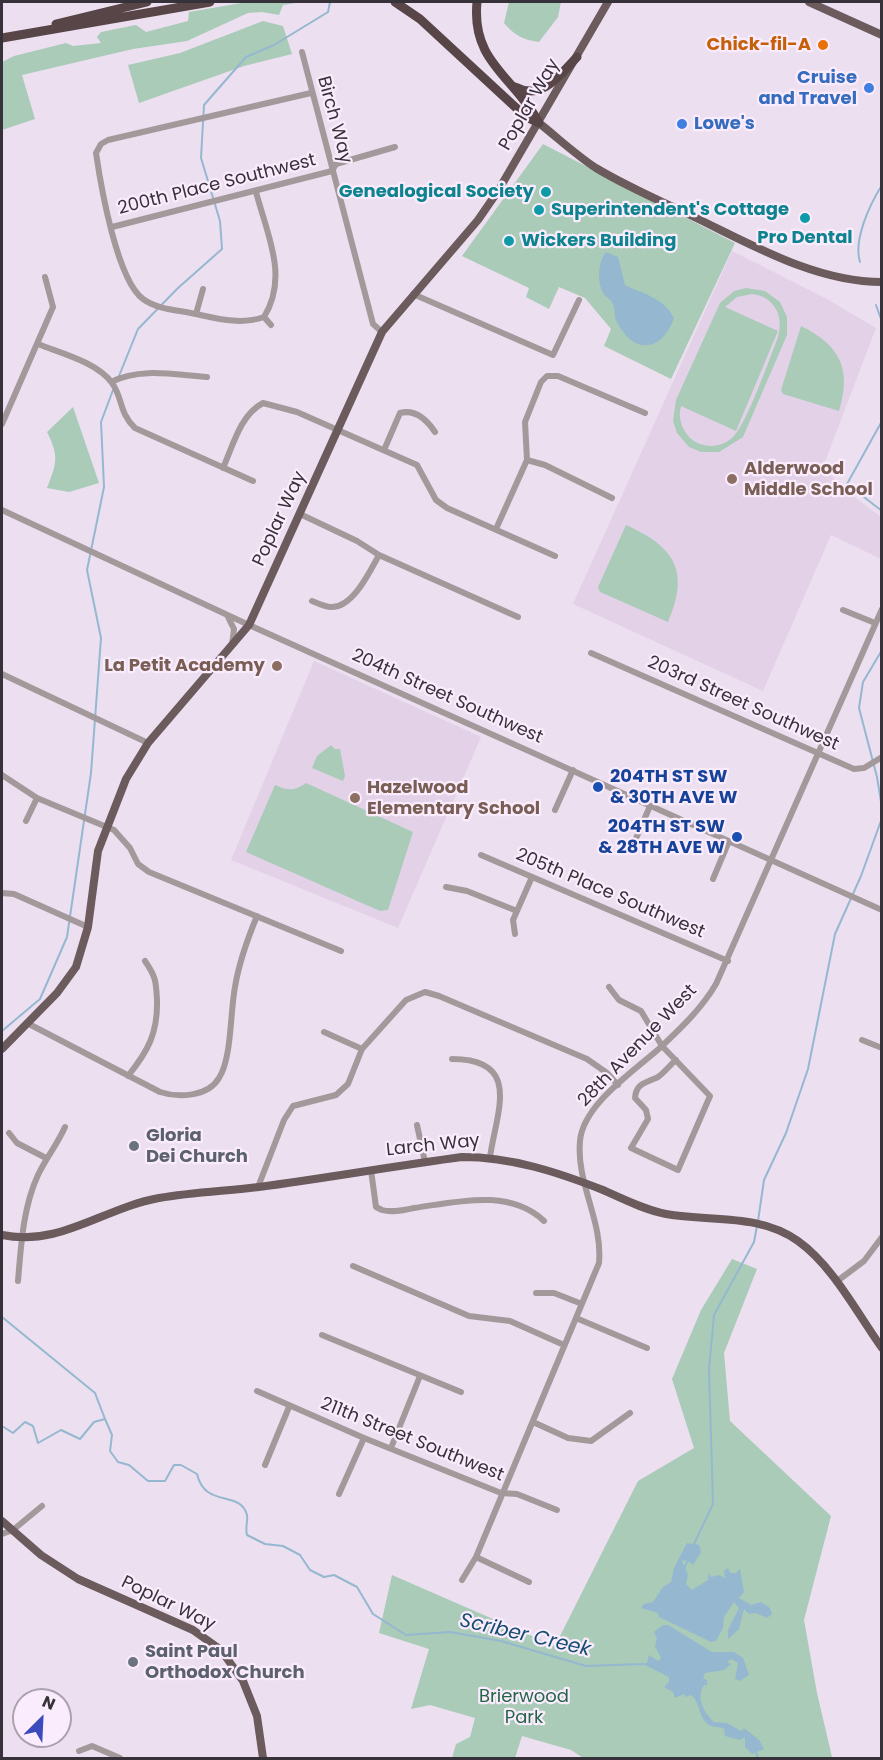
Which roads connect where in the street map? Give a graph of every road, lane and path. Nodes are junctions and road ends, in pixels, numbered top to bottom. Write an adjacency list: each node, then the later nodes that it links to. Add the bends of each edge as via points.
1 (147, 2): 8 (highway)
2 (210, 2): 8 (highway)
3 (395, 2): 13 (highway, via 420,19 526,117)
4 (477, 2): 11 (highway, via 480,38 495,68)
5 (608, 2): 10 (main road, Poplar Way)
6 (809, 2): 7 (main road)
7 (882, 35)
8 (2, 38)
9 (302, 52): 12 (street, Birch Way)
10 (577, 57): 11 (highway, via 543,89 526,92); 13 (main road, Poplar Way)
11 (510, 85): 13 (highway, via 530,106)
12 (311, 93): 15 (street, Birch Way); 17 (street, via 101,144 96,153)
13 (539, 123): 19 (main road, via 614,179 721,229 810,268 861,282); 21 (main road, Poplar Way, via 478,220)
14 (395, 147): 15 (street, 200th Place Southwest, via 336,164)
15 (332, 171): 16 (street, 200th Place Southwest); 26 (street, Birch Way, via 374,324)
16 (256, 192): 17 (street, 200th Place Southwest); 24 (street, via 277,273 275,295)
17 (112, 227): 23 (street, via 123,271 138,295 156,305)
18 (45, 277): 27 (street, via 53,307)
19 (882, 282)
20 (203, 289): 23 (street)
21 (413, 294): 22 (street, via 553,355); 26 (main road, Poplar Way)
22 (579, 300)
23 (196, 314): 24 (street, via 242,322)
24 (264, 317): 25 (street)
25 (271, 325)
26 (382, 332): 32 (main road, Poplar Way)
27 (38, 344): 29 (street, via 96,370); 31 (street)
28 (207, 377): 29 (street, via 139,373)
29 (111, 382): 36 (street, via 123,414 135,428)
30 (645, 413): 35 (street, via 558,376 547,376 525,422)
31 (2, 424)
32 (339, 429): 34 (street); 36 (street, via 262,403 247,416); 40 (main road, Poplar Way)
33 (435, 432): 34 (street, via 417,415 400,413)
34 (384, 450): 41 (street, via 417,465 436,500)
35 (527, 460): 38 (street); 41 (street)
36 (223, 468): 37 (street)
37 (253, 481)
38 (612, 498)
39 (2, 510): 47 (street, 204th Street Southwest)
40 (300, 514): 42 (street); 50 (main road, Poplar Way)
41 (496, 529): 43 (street)
42 (379, 555): 44 (street, via 363,585 342,603 331,607); 48 (street)
43 (555, 556)
44 (312, 601)
45 (843, 610): 49 (street)
46 (881, 613): 49 (street, 28th Avenue West)
47 (227, 615): 50 (street, 204th Street Southwest); 51 (street, via 234,629)
48 (518, 617)
49 (876, 623): 55 (street, 28th Avenue West)
50 (249, 626): 51 (main road, Poplar Way); 57 (street, 204th Street Southwest)
51 (231, 646): 54 (main road, Poplar Way)
52 (591, 653): 55 (street, 203rd Street Southwest)
53 (2, 674): 54 (street)
54 (148, 743): 63 (main road, Poplar Way, via 126,779)
55 (817, 754): 56 (street, 203rd Street Southwest, via 858,770); 67 (street, 28th Avenue West)
56 (882, 757)
57 (573, 770): 60 (street, 204th Street Southwest); 61 (street)
58 (2, 775): 59 (street)
59 (37, 798): 62 (street); 63 (street)
60 (650, 806): 64 (street, 204th Street Southwest); 65 (street)
61 (555, 810)
62 (26, 821)
63 (106, 826): 74 (street, via 123,838 142,868); 75 (main road, Poplar Way, via 98,851)
64 (729, 841): 67 (street, 204th Street Southwest); 69 (street)
65 (634, 843)
66 (481, 855): 68 (street, 205th Place Southwest)
67 (772, 860): 72 (street, 204th Street Southwest); 78 (street, 28th Avenue West)
68 (532, 877): 73 (street); 78 (street, 205th Place Southwest)
69 (713, 879)
70 (446, 887): 73 (street)
71 (2, 893): 75 (street, via 14,894)
72 (882, 910)
73 (517, 911): 76 (street, via 513,920)
74 (257, 916): 77 (street); 90 (street, via 241,959 222,1073 212,1086 190,1095 169,1095)
75 (88, 927): 81 (main road, Poplar Way, via 81,956 70,978)
76 (515, 934)
77 (341, 951)
78 (728, 960): 84 (street, 28th Avenue West, via 708,998)
79 (145, 961): 90 (street, via 156,976 157,1027 145,1056)
80 (609, 987): 84 (street, via 619,1000 641,1011)
81 (27, 1023): 86 (main road, Poplar Way); 90 (street)
82 (324, 1032): 87 (street)
83 (862, 1040): 85 (street)
84 (662, 1046): 89 (street); 91 (street, 28th Avenue West)
85 (882, 1048)
86 (2, 1049)
87 (362, 1049): 91 (street, via 406,1000 425,992 587,1059); 100 (street, via 348,1084 336,1095 293,1106)
88 (452, 1059): 95 (street, via 466,1059 490,1070 502,1087)
89 (676, 1060): 89 (street, via 710,1096 678,1170 631,1148 648,1119 635,1098 635,1090)
90 (128, 1076)
91 (618, 1085): 99 (street, 28th Avenue West, via 584,1124 579,1155)
92 (417, 1125): 97 (street)
93 (65, 1127): 96 (street, via 56,1149)
94 (9, 1133): 96 (street, via 16,1143)
95 (490, 1157): 97 (main road, Larch Way); 99 (main road, Larch Way, via 535,1166)
96 (46, 1158): 104 (street, via 32,1190)
97 (425, 1162): 98 (main road, Larch Way)
98 (371, 1170): 100 (main road, Larch Way); 101 (street, via 376,1208 382,1210 482,1199 534,1211)
99 (584, 1183): 107 (main road, Larch Way, via 664,1214 765,1224 801,1243); 109 (street, 28th Avenue West, via 600,1244 599,1263)
100 (258, 1187): 104 (main road, Larch Way, via 160,1198 51,1236)
101 (544, 1221)
102 (2, 1234): 104 (main road, Larch Way)
103 (882, 1237): 107 (street, via 864,1261)
104 (22, 1239): 106 (street)
105 (353, 1266): 112 (street, via 469,1316 510,1321)
106 (18, 1281)
107 (836, 1282): 114 (main road, Larch Way)
108 (536, 1293): 109 (street, via 554,1293)
109 (582, 1304): 110 (street, 28th Avenue West)
110 (576, 1318): 112 (street, 28th Avenue West); 113 (street)
111 (322, 1335): 115 (street)
112 (564, 1345): 120 (street, 28th Avenue West)
113 (647, 1348)
114 (882, 1348)
115 (420, 1376): 117 (street); 122 (street)
116 (258, 1391): 118 (street, 211th Street Southwest)
117 (461, 1392)
118 (289, 1407): 121 (street, 211th Street Southwest); 123 (street)
119 (630, 1413): 120 (street, via 591,1441 568,1438)
120 (533, 1422): 124 (street, 28th Avenue West)
121 (364, 1438): 122 (street, 211th Street Southwest); 125 (street)
122 (392, 1448): 124 (street, 211th Street Southwest)
123 (265, 1465)
124 (501, 1493): 127 (street, 211th Street Southwest, via 517,1494); 131 (street, 28th Avenue West)
125 (339, 1494)
126 (42, 1506): 129 (street)
127 (557, 1510)
128 (2, 1521): 129 (main road, Poplar Way)
129 (13, 1530): 130 (street); 136 (main road, Poplar Way, via 41,1555 78,1579 193,1630 221,1650 243,1681 257,1716)
130 (2, 1533)
131 (476, 1557): 132 (street, 28th Avenue West); 133 (street)
132 (462, 1580)
133 (529, 1582)
134 (79, 1751): 135 (street, via 92,1746)
135 (120, 1758)
136 (263, 1758)

